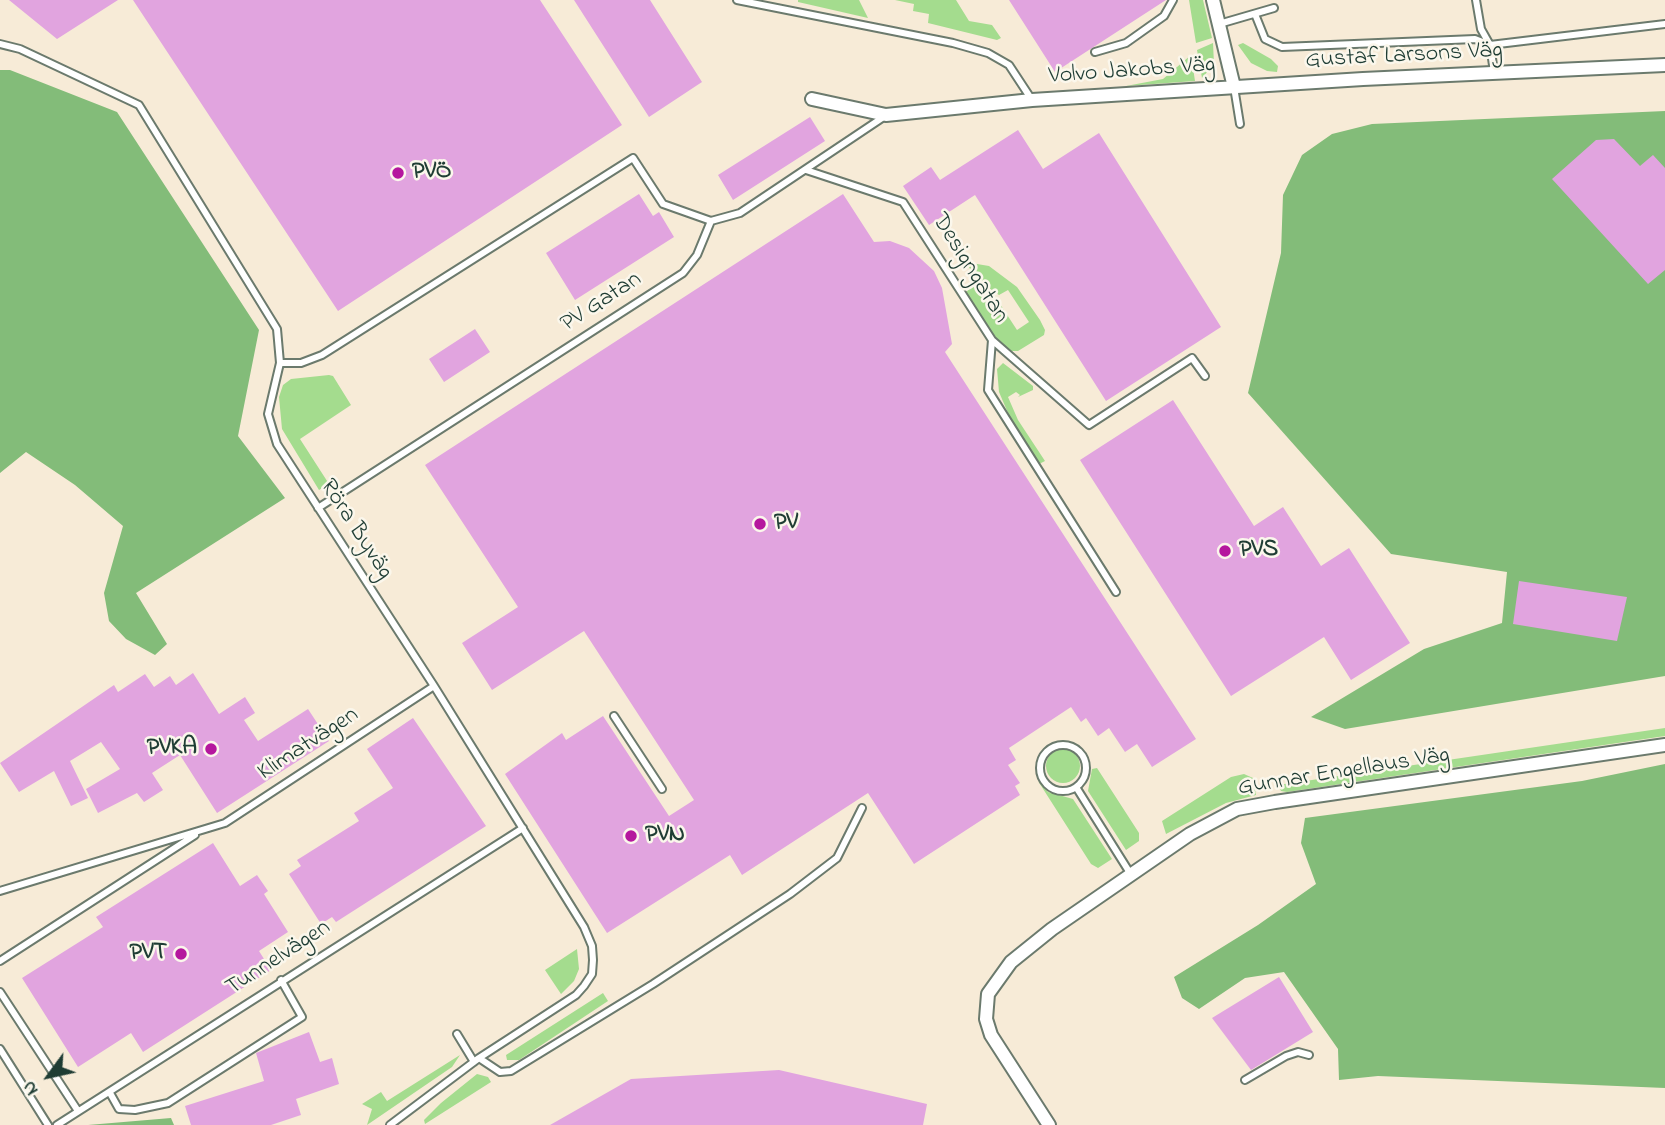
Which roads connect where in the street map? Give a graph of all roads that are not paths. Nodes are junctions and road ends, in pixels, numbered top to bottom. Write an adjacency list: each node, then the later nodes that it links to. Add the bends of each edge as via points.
1 (737, 0): 16 (lane, Volvo Jakobs Väg, via 988,53 1009,65)
2 (1173, 0): 11 (lane, via 1164,16 1126,43)
3 (1213, 0): 7 (street)
4 (1476, 0): 10 (lane, via 1481,29)
5 (1274, 8): 6 (lane)
6 (1255, 13): 7 (lane); 10 (lane, via 1265,39 1282,47 1475,39)
7 (1219, 24): 14 (street)
8 (1665, 24): 10 (lane)
9 (0, 44): 22 (lane, Röra Byväg, via 139,105 271,315 280,343)
10 (1490, 45): 13 (lane)
11 (1095, 52)
12 (1665, 65): 13 (street, Gustaf Larsons Väg)
13 (1495, 74): 14 (street, Gustaf Larsons Väg)
14 (1234, 87): 16 (street, Volvo Jakobs Väg); 18 (lane)
15 (812, 99): 17 (street, Volvo Jakobs Väg)
16 (1032, 100): 17 (street, Volvo Jakobs Väg)
17 (886, 115): 19 (lane)
18 (1240, 124)
19 (806, 170): 20 (lane, via 740,213); 21 (lane, Designgatan, via 903,202)
20 (711, 221): 22 (lane, via 663,204 633,158 323,355 301,363); 24 (lane, PV Gatan, via 697,255 683,274)
21 (992, 340): 23 (lane, via 1089,425 1192,358); 25 (lane, Designgatan, via 988,390)
22 (280, 363): 24 (lane, Röra Byväg, via 268,414 271,431)
23 (1205, 376)
24 (318, 508): 26 (lane, Röra Byväg)
25 (1116, 592)
26 (434, 685): 32 (lane, Röra Byväg); 33 (lane, Klimatvägen, via 225,823)
27 (614, 716): 30 (lane)
28 (1665, 745): 34 (street, Gunnar Engellaus Väg, via 1237,809)
29 (1076, 787): 29 (lane, via 1085,775 1082,754 1065,744 1048,750 1040,771 1047,784 1061,791); 34 (lane)
30 (662, 789)
31 (862, 808): 42 (lane, via 837,858 653,984 511,1071 500,1072)
32 (523, 828): 37 (lane, Tunnelvägen); 42 (lane, Röra Byväg, via 588,936 592,974 576,995)
33 (201, 831): 35 (lane, Klimatvägen); 36 (lane, Klimatvägen)
34 (1130, 873): 49 (street, Gunnar Engellaus Väg, via 1011,962 988,994 986,1019 991,1035)
35 (0, 891)
36 (0, 961)
37 (281, 979): 44 (lane, Tunnelvägen); 44 (lane, via 302,1017 168,1103 120,1109)
38 (0, 992): 45 (lane)
39 (457, 1034): 42 (lane)
40 (0, 1049): 46 (lane)
41 (1309, 1055): 43 (lane, via 1286,1056)
42 (477, 1060): 48 (lane, Röra Byväg)
43 (1245, 1080)
44 (110, 1093): 45 (lane, Tunnelvägen)
45 (78, 1111): 47 (lane, Tunnelvägen)
46 (48, 1125)
47 (57, 1125)
48 (390, 1125)
49 (1049, 1125)

